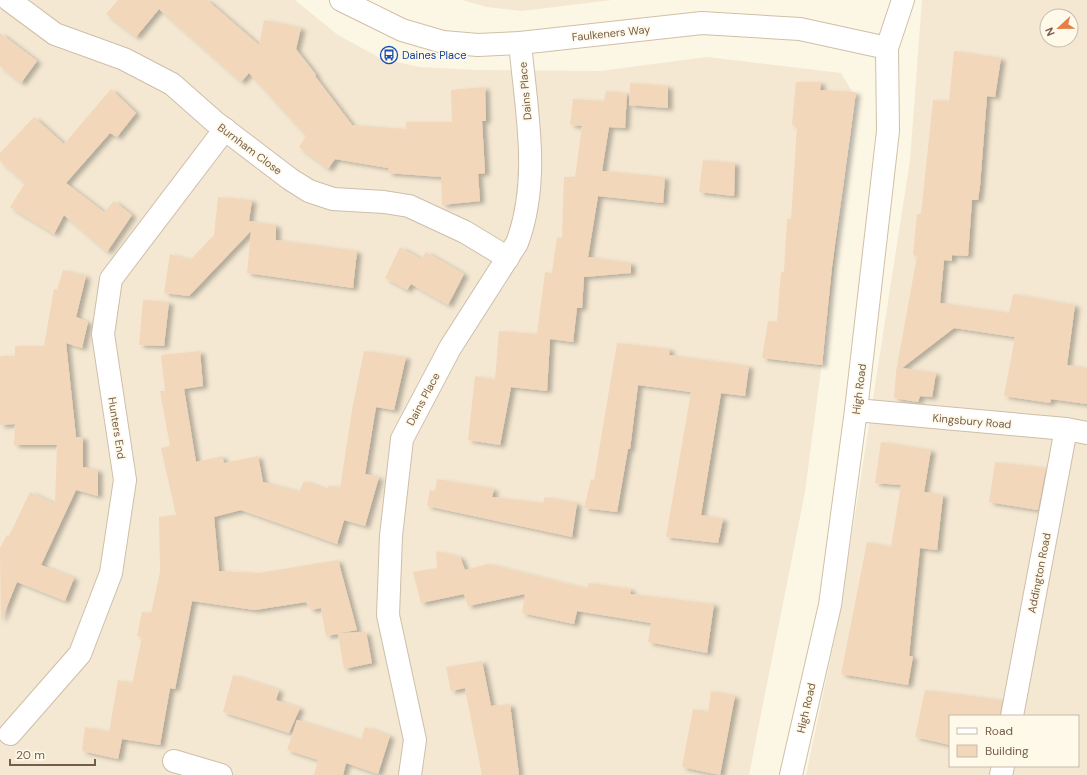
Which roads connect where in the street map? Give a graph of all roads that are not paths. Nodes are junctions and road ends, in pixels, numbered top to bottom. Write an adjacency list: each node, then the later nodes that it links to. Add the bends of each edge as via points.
1 (9, 0): 6 (street, Burnham Close, via 55,34 124,59 172,84)
2 (341, 0): 4 (street, Faulkeners Way, via 402,30 443,42 478,45)
3 (903, 0): 5 (street, High Road)
4 (520, 43): 5 (street, Faulkeners Way, via 702,23 800,29); 7 (street, Dains Place, via 531,159 530,196 523,227)
5 (888, 48): 8 (street, High Road, via 888,131)
6 (225, 129): 7 (street, Burnham Close, via 309,191 333,199 409,206 465,232); 11 (street, Hunters End, via 111,278 103,334 125,480 111,573 80,654)
7 (508, 258): 14 (street, Dains Place, via 450,348 402,438 391,536 388,615 415,740)
8 (856, 410): 9 (street, Kingsbury Road); 15 (street, High Road, via 830,605)
9 (1077, 431): 10 (street, Addington Road)
10 (1012, 715)
11 (10, 734)
12 (174, 761): 13 (street)
13 (221, 775)
14 (410, 775)
15 (791, 775)

